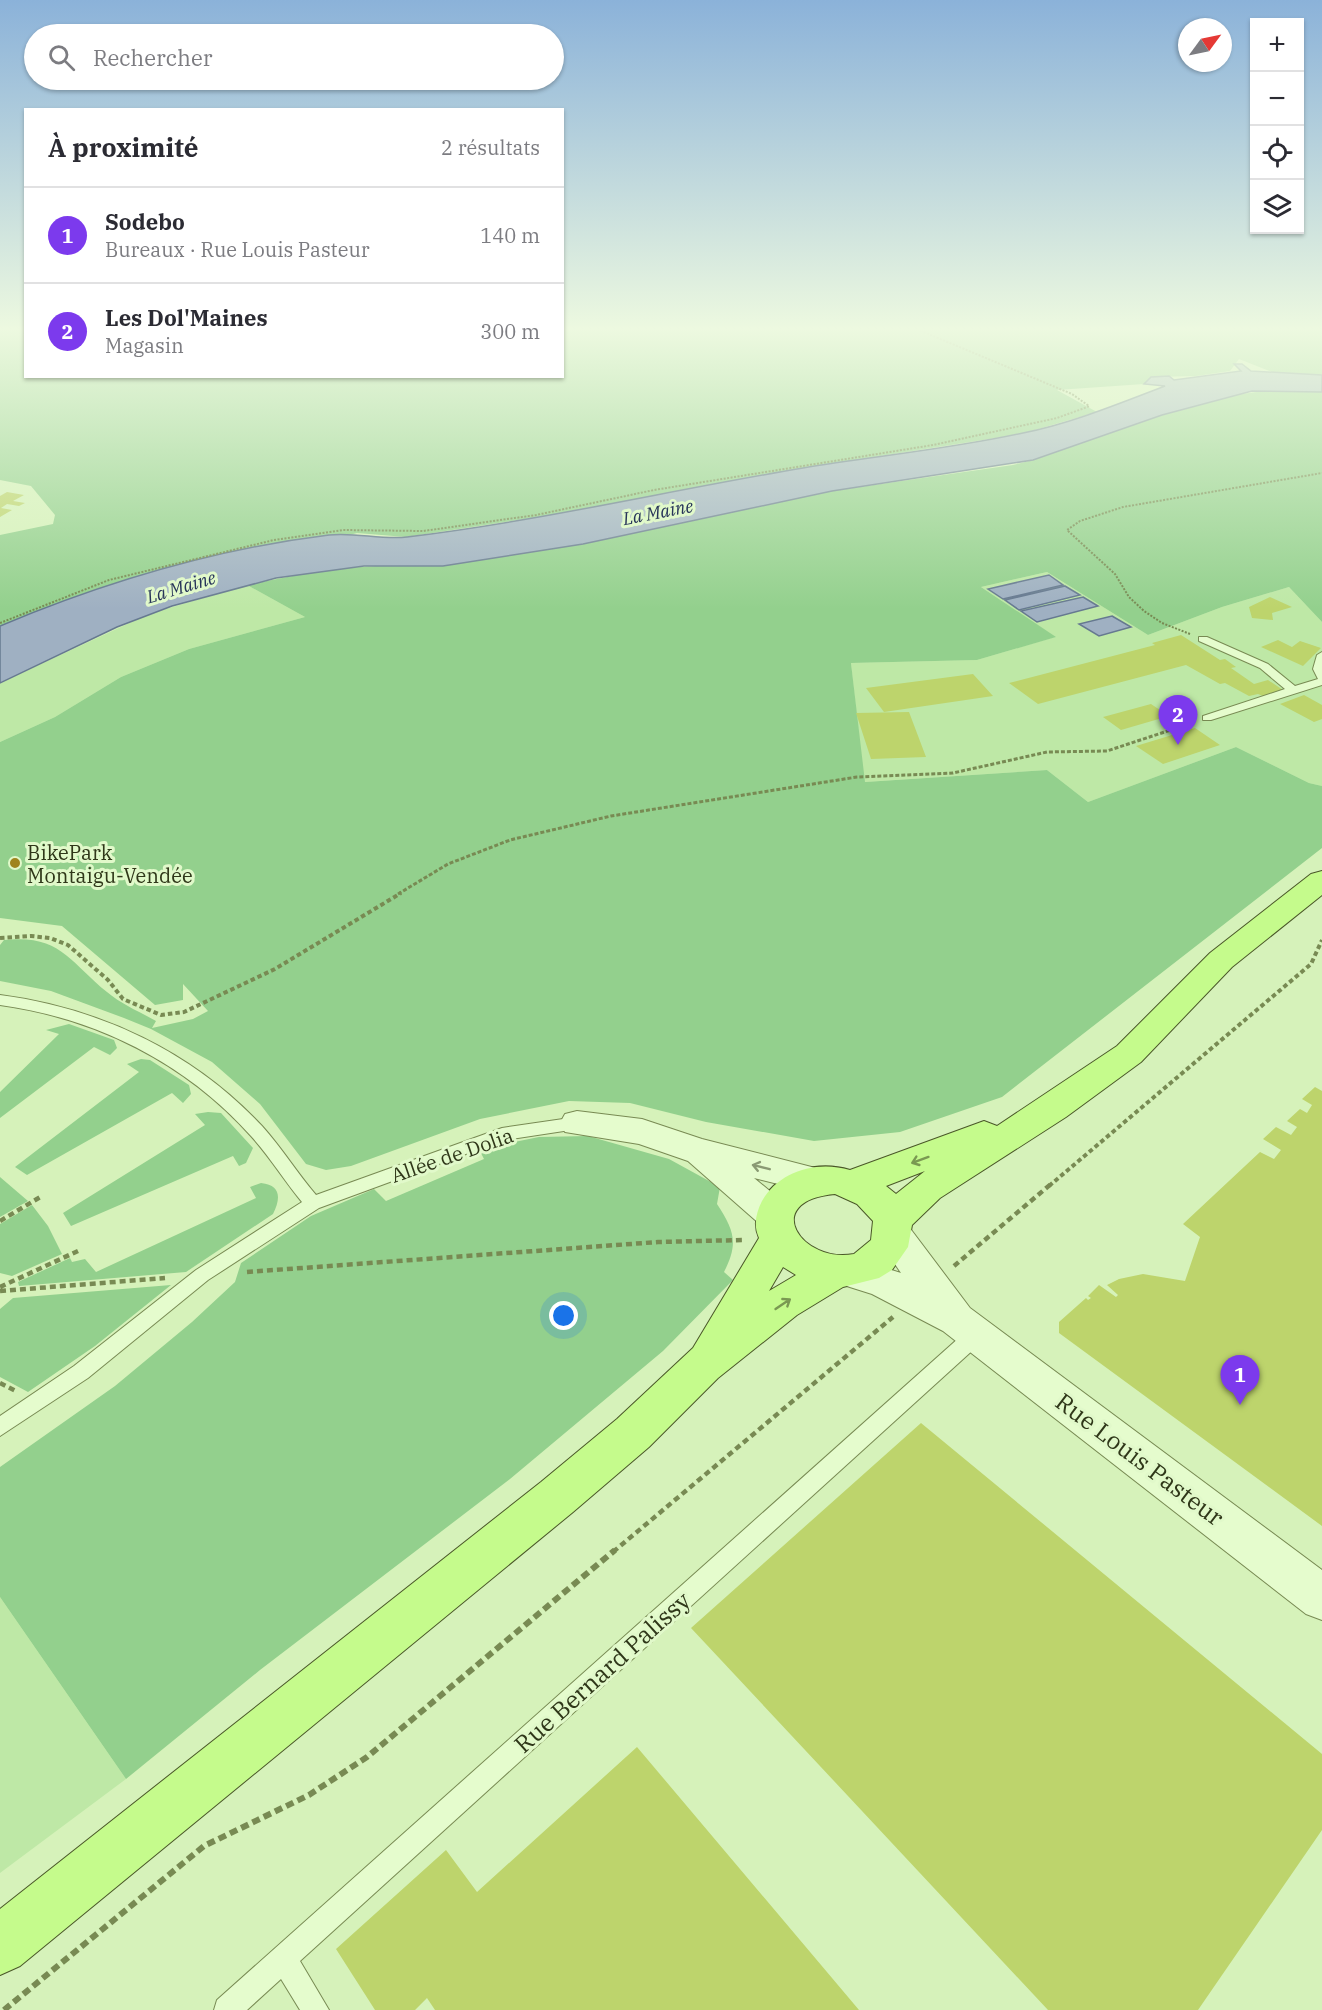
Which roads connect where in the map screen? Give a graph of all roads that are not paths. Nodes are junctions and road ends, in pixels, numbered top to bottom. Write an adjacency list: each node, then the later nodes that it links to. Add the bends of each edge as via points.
1 (1203, 639): 4 (lane, via 1264,666)
2 (1322, 655): 3 (lane, via 1318,669)
3 (1322, 679): 4 (lane)
4 (1293, 690): 5 (lane)
5 (1207, 718)
6 (1322, 880): 8 (main road, via 1221,960 1129,1054)
7 (0, 1000): 12 (lane, via 90,1020 159,1053 214,1090 252,1126)
8 (1053, 1108): 11 (main road, one-way to 11); 14 (main road, via 927,1188)
9 (578, 1123): 10 (street, Allée de Dolia, via 642,1132); 12 (lane, Allée de Dolia, via 502,1134)
10 (698, 1151): 11 (street, Allée de Dolia, one-way to 10); 13 (street, Allée de Dolia)
11 (835, 1182): 13 (main road, via 802,1185 789,1192 780,1203); 14 (main road, via 878,1198 887,1209)
12 (313, 1203): 19 (lane, Allée de Dolia, via 202,1275 81,1372)
13 (777, 1227): 15 (main road, via 788,1251 802,1261); 18 (main road)
14 (892, 1227): 15 (main road, via 888,1247 879,1258); 16 (street, Rue Louis Pasteur)
15 (842, 1271): 16 (street, Rue Louis Pasteur); 18 (main road, one-way to 15, via 783,1303)
16 (923, 1292): 17 (street, Rue Louis Pasteur)
17 (967, 1327): 20 (street, Rue Louis Pasteur); 22 (lane, Rue Bernard Palissy)
18 (703, 1365): 21 (main road, via 633,1433 557,1497)
19 (0, 1428)
20 (1322, 1598)
21 (0, 1946)
22 (284, 1960): 23 (lane, Rue Bernard Palissy); 24 (lane)
23 (227, 2010)
24 (316, 2010)

